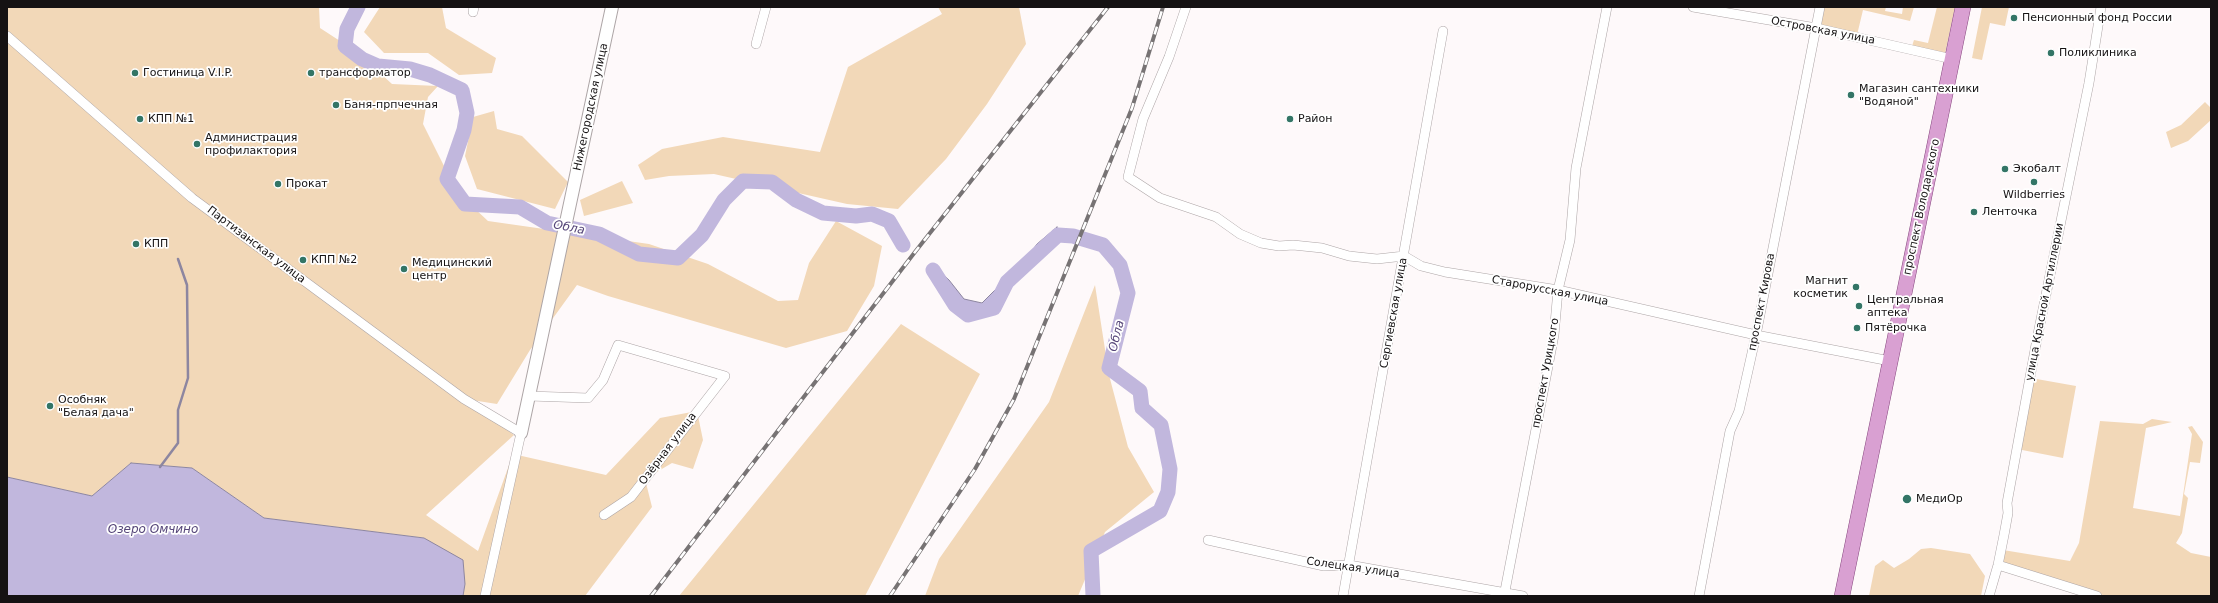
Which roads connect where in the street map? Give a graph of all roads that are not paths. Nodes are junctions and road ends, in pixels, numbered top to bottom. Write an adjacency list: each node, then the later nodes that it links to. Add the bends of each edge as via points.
1 (612, 7): 18 (street, Нижегородская улица)
2 (766, 7): 12 (street)
3 (1186, 7): 14 (street, via 1169,57 1143,119 1128,177 1160,198 1216,217 1240,234 1261,243 1322,248 1349,256 1377,259)
4 (1607, 7): 15 (street, проспект Урицкого, via 1576,168 1570,240)
5 (1693, 7): 9 (street, Островская улица)
6 (1820, 7): 9 (street, проспект Кирова)
7 (1963, 7): 13 (main road, проспект Володарского)
8 (2101, 7): 23 (street, улица Красной Артиллерии, via 2075,155 2006,503 2008,514)
9 (1816, 28): 13 (street, Островская улица); 16 (street, проспект Кирова)
10 (1443, 30): 14 (street, Сергиевская улица)
11 (7, 36): 19 (street, Партизанская улица, via 192,198 458,395)
12 (756, 44)
13 (1952, 59): 17 (main road, проспект Володарского)
14 (1404, 256): 15 (street, Старорусская улица, via 1421,266 1446,272); 22 (street, Сергиевская улица)
15 (1558, 290): 16 (street, Старорусская улица); 24 (street, проспект Урицкого, via 1554,335)
16 (1756, 335): 17 (street, Старорусская улица); 28 (street, проспект Кирова, via 1739,411 1730,431)
17 (1890, 361): 29 (main road, проспект Володарского)
18 (529, 396): 19 (street); 20 (street, Озёрная улица, via 588,398 602,380 618,345 725,376 631,496)
19 (521, 433): 25 (street)
20 (604, 515)
21 (1208, 540): 22 (street, Солецкая улица, via 1324,566)
22 (1349, 565): 24 (street, Солецкая улица); 26 (street, Сергиевская улица)
23 (1998, 565): 30 (street, улица Красной Артиллерии); 31 (street)
24 (1504, 594): 27 (street, Солецкая улица)
25 (485, 596)
26 (1343, 596)
27 (1523, 596)
28 (1699, 596)
29 (1842, 596)
30 (1988, 596)
31 (2097, 596)

